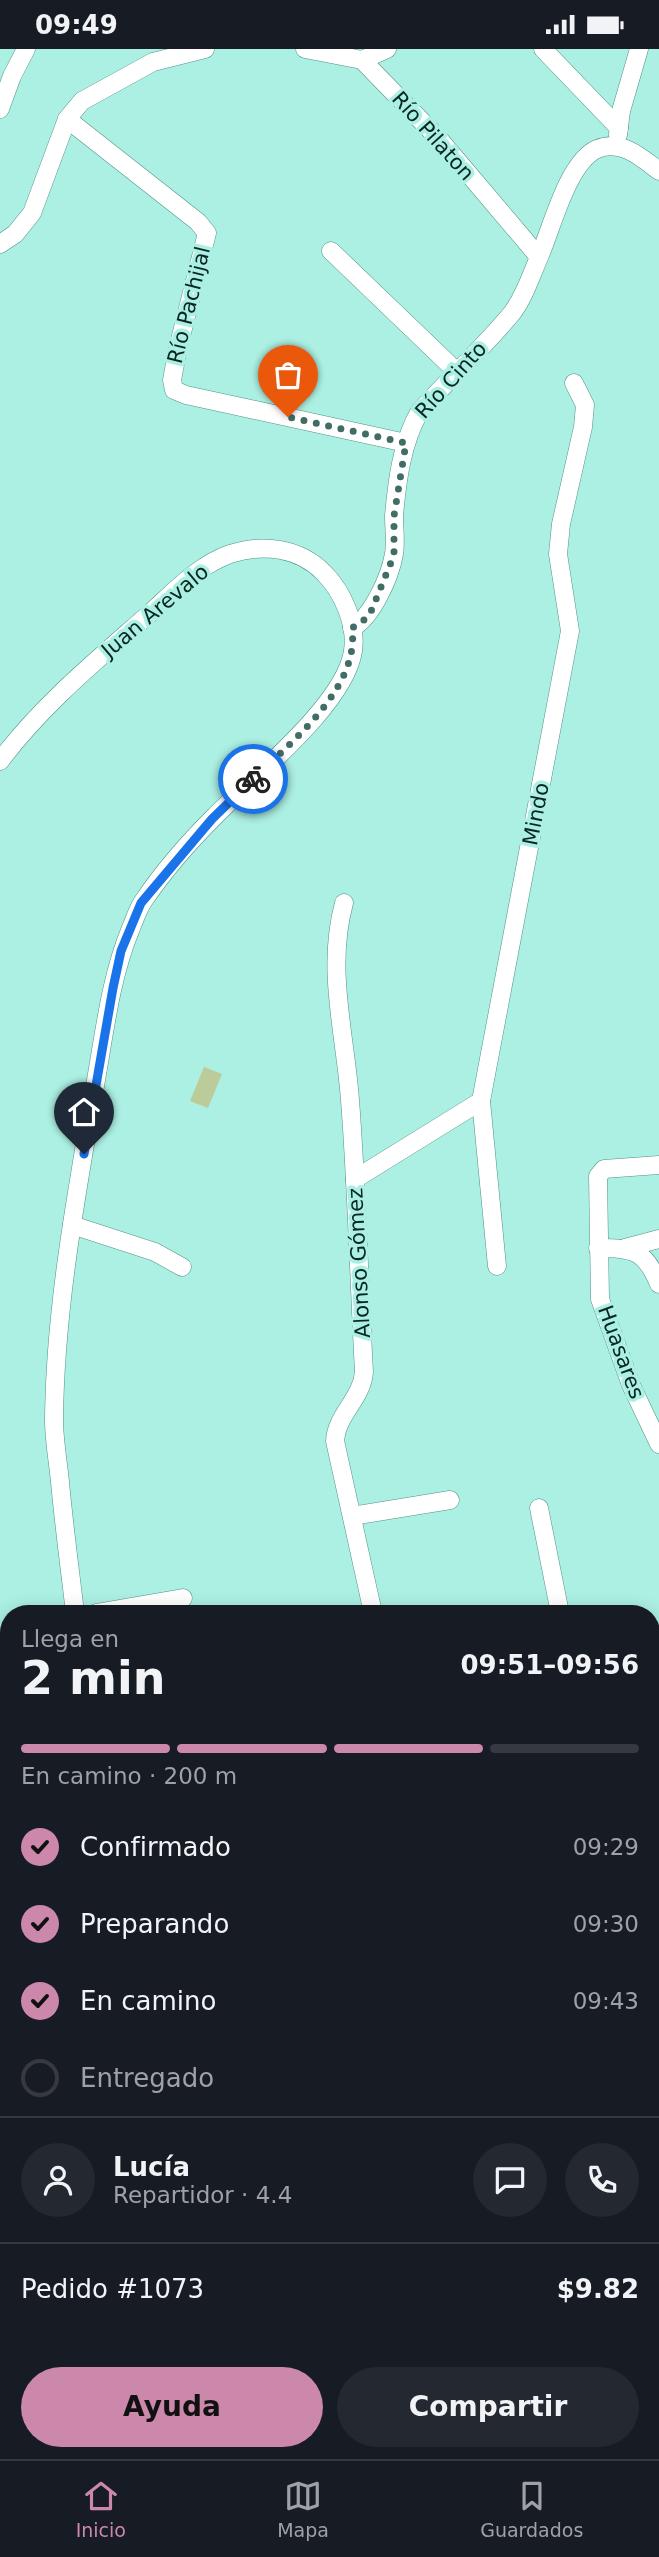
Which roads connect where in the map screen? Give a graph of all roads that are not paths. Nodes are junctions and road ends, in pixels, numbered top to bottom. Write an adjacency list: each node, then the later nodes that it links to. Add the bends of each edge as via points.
1 (26, 49): 8 (street)
2 (205, 49): 9 (street, via 153,62 121,78 82,101)
3 (305, 49): 7 (street)
4 (387, 49): 7 (street)
5 (543, 49): 10 (street)
6 (639, 49): 10 (street)
7 (362, 60): 14 (street, Río Pilaton, via 439,139)
8 (0, 109)
9 (67, 119): 12 (street, via 32,213); 17 (street, Río Pachijal, via 207,233 178,348 174,390)
10 (618, 137): 11 (street); 14 (street, Río Cinto, via 584,158 572,176)
11 (659, 171)
12 (0, 244)
13 (331, 251): 15 (street)
14 (539, 257): 15 (street, Río Cinto, via 514,311)
15 (456, 371): 17 (street, Río Cinto, via 420,411)
16 (573, 383): 21 (street, Mindo, via 585,405 558,554 570,631)
17 (406, 443): 18 (street, Río Cinto, via 394,516 394,555 370,614)
18 (352, 628): 19 (street, Juan Arevalo, via 331,580 302,557 270,548 225,556 192,575 89,666); 24 (street, via 350,661 321,710 212,819 141,903 121,951 108,1006)
19 (0, 761)
20 (344, 903): 23 (street, Alonso Gómez, via 335,948 336,985)
21 (481, 1101): 23 (street); 28 (street, Mindo)
22 (659, 1165): 26 (street, Huasares, via 599,1171)
23 (355, 1179): 34 (street, Alonso Gómez, via 363,1382 338,1426 335,1441)
24 (72, 1225): 29 (street, via 155,1251); 36 (street, via 57,1351 54,1425)
25 (659, 1239): 27 (street)
26 (598, 1248): 27 (street); 31 (street, Huasares, via 600,1299 631,1385)
27 (625, 1248): 30 (street, via 652,1266)
28 (497, 1266)
29 (182, 1267)
30 (659, 1284)
31 (659, 1444)
32 (450, 1500): 34 (street)
33 (539, 1508): 39 (street)
34 (352, 1516): 38 (street, Alonso Gómez)
35 (183, 1598): 37 (street)
36 (74, 1605)
37 (142, 1605)
38 (371, 1605)
39 (558, 1605)

